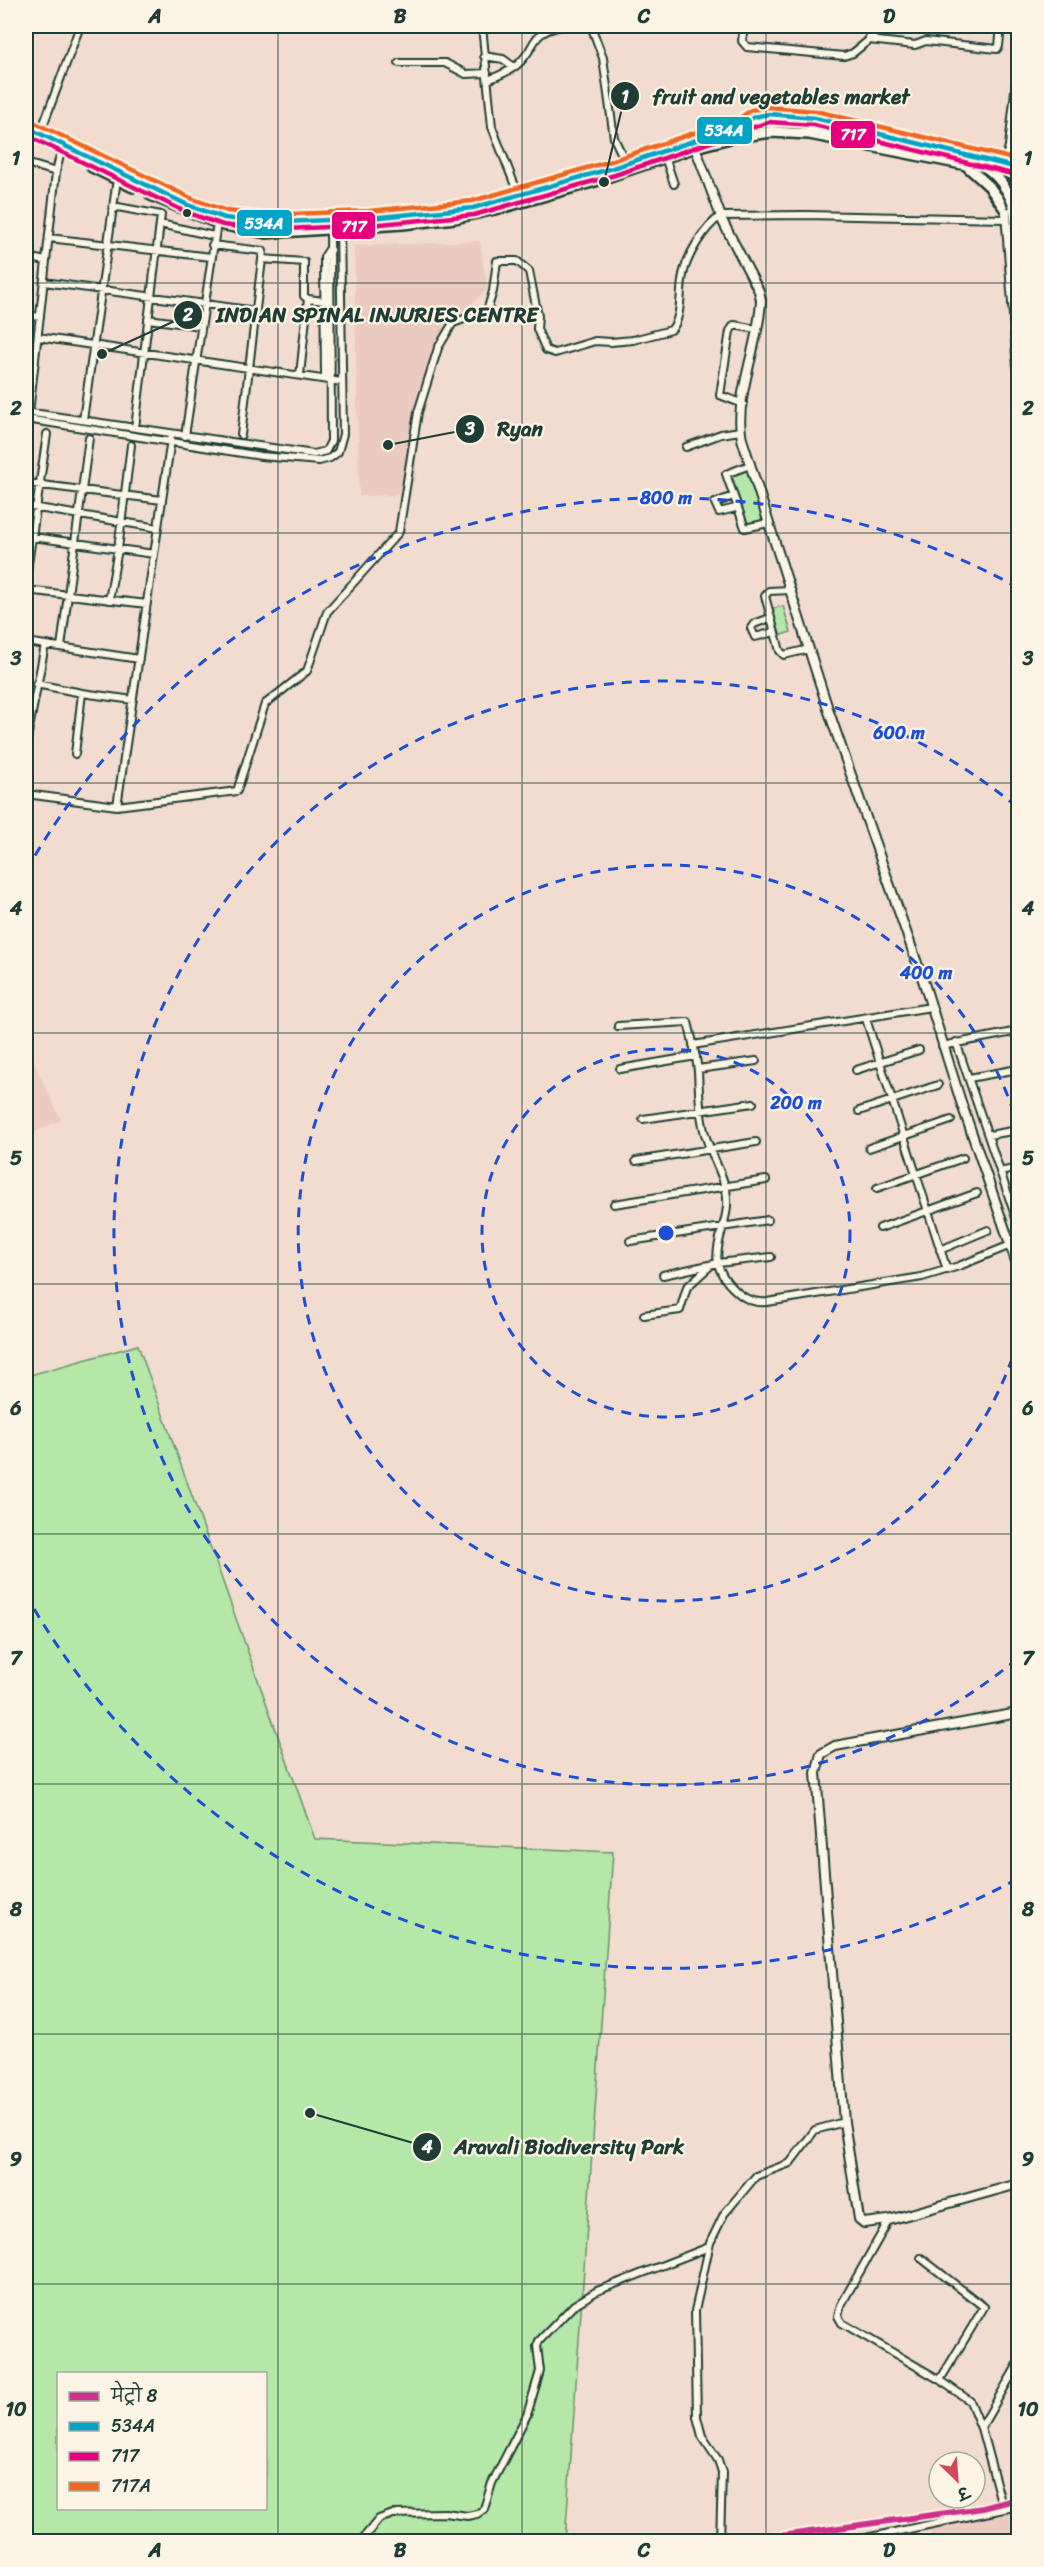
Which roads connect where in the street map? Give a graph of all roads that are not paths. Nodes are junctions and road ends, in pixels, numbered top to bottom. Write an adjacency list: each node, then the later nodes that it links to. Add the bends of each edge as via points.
1 (80, 26): 18 (street)
2 (482, 26): 10 (street)
3 (561, 26): 13 (street, via 543,31)
4 (591, 26): 24 (street, via 603,58 614,138)
5 (744, 26): 9 (street, via 743,44 747,47 844,56)
6 (871, 26): 9 (street)
7 (881, 26): 9 (street)
8 (1001, 26): 9 (street, via 997,49 926,40 915,45)
9 (869, 39)
10 (484, 56): 13 (street); 14 (street)
11 (399, 63): 14 (street, via 445,63 466,74)
12 (1018, 63): 25 (street, via 1009,146)
13 (514, 67): 14 (street)
14 (488, 77): 30 (street, via 492,127)
15 (744, 124): 22 (main road, via 798,123); 24 (main road); 25 (main road, via 769,114 815,118)
16 (26, 127): 18 (main road)
17 (26, 133): 20 (main road)
18 (40, 134): 37 (main road, via 213,214 251,223)
19 (695, 147): 21 (main road); 22 (main road, via 759,133 798,132); 33 (street)
20 (61, 151): 26 (street); 27 (main road)
21 (664, 157): 28 (street); 30 (main road, via 592,182)
22 (966, 161): 25 (main road); 31 (main road, bridge, via 986,166 998,177 1008,190)
23 (26, 163): 26 (street)
24 (626, 163): 30 (main road)
25 (1011, 170): 29 (street); 31 (street)
26 (56, 172): 39 (street)
27 (116, 181): 32 (street); 35 (main road)
28 (674, 184)
29 (1018, 193)
30 (520, 199): 37 (main road)
31 (1009, 207): 34 (street); 40 (main road)
32 (113, 210): 36 (street, via 118,207 159,214); 42 (street)
33 (721, 216): 34 (street); 60 (street, via 761,296); 123 (street, via 706,230 684,271 675,325 661,334 616,342 595,341 550,352 537,329 529,271 517,261 497,261 487,311 453,323 438,348 418,412 399,532 327,612 307,671 264,704 237,791)
34 (1006, 219): 68 (street)
35 (217, 223): 37 (main road, via 266,233); 38 (street)
36 (160, 224): 38 (street); 44 (street)
37 (335, 225): 43 (street); 71 (street)
38 (214, 236): 41 (street)
39 (49, 238): 42 (street); 48 (street)
40 (1018, 238)
41 (212, 245): 46 (street); 47 (street, via 261,250)
42 (108, 247): 44 (street); 50 (street)
43 (330, 248): 53 (street, via 324,257); 70 (street)
44 (157, 251): 46 (street); 51 (street)
45 (26, 257): 48 (street)
46 (211, 257): 54 (street)
47 (262, 259): 52 (street, via 303,262 304,294); 55 (street)
48 (46, 261): 49 (street)
49 (44, 282): 50 (street); 57 (street)
50 (102, 290): 51 (street); 62 (street)
51 (151, 296): 54 (street); 58 (street)
52 (308, 299): 53 (street); 69 (street)
53 (324, 301): 70 (street)
54 (204, 304): 55 (street); 59 (street)
55 (256, 311): 67 (street)
56 (26, 315): 57 (street)
57 (40, 317): 61 (street)
58 (148, 318): 59 (street); 63 (street)
59 (201, 326): 64 (street)
60 (756, 329): 72 (street); 72 (street, via 734,325 728,342 720,395)
61 (38, 337): 62 (street); 66 (street)
62 (94, 345): 63 (street); 74 (street)
63 (144, 352): 64 (street); 75 (street)
64 (196, 360): 67 (street); 79 (street)
65 (26, 362): 66 (street)
66 (35, 364): 73 (street)
67 (249, 368): 69 (street); 78 (street)
68 (1018, 368)
69 (300, 375): 70 (street)
70 (328, 379): 71 (street); 84 (street, via 331,441)
71 (342, 382): 85 (street, via 342,441 338,452)
72 (743, 404): 76 (street)
73 (27, 415): 74 (street); 80 (street)
74 (83, 420): 75 (street)
75 (135, 428): 80 (street)
76 (740, 431): 83 (street); 86 (street)
77 (47, 434): 88 (street)
78 (241, 435)
79 (185, 436): 80 (street); 84 (street, via 314,454)
80 (172, 437): 85 (street, via 261,456 319,461); 92 (street)
81 (89, 438): 89 (street)
82 (131, 445): 90 (street)
83 (686, 447)
84 (326, 451): 85 (street)
85 (330, 458)
86 (750, 465): 91 (street, via 726,474); 98 (street)
87 (26, 483): 88 (street)
88 (40, 484): 89 (street); 94 (street)
89 (82, 490): 90 (street); 96 (street)
90 (125, 495): 92 (street); 97 (street)
91 (733, 495): 95 (street); 95 (street, via 715,503 719,512)
92 (162, 500): 99 (street)
93 (26, 506): 94 (street)
94 (37, 508): 96 (street); 100 (street)
95 (736, 508): 98 (street, via 745,528)
96 (79, 515): 97 (street); 101 (street)
97 (122, 522): 99 (street); 102 (street)
98 (768, 523): 106 (street)
99 (158, 528): 103 (street)
100 (29, 537): 101 (street); 104 (street)
101 (76, 542): 102 (street); 107 (street)
102 (118, 549): 103 (street); 108 (street)
103 (154, 554): 109 (street)
104 (26, 578)
105 (26, 590): 107 (street)
106 (790, 590): 110 (street, via 769,591 765,596); 115 (street)
107 (68, 596): 108 (street); 114 (street)
108 (109, 600): 109 (street)
109 (147, 604): 116 (street)
110 (770, 618): 111 (street); 111 (street, via 751,628 755,637)
111 (774, 632): 115 (street, via 781,654)
112 (26, 642): 113 (street)
113 (45, 645): 114 (street); 117 (street)
114 (61, 647): 116 (street)
115 (809, 649): 124 (street)
116 (139, 659): 119 (street)
117 (36, 684): 118 (street); 120 (street)
118 (82, 693): 119 (street); 121 (street)
119 (133, 700): 123 (street)
120 (26, 744)
121 (75, 754)
122 (26, 794): 123 (street)
123 (117, 806)
124 (931, 1007): 125 (street); 130 (street)
125 (866, 1018): 129 (street); 134 (street)
126 (618, 1026): 129 (street, via 686,1021)
127 (1018, 1031): 128 (street)
128 (956, 1042): 130 (street); 139 (street)
129 (693, 1045): 132 (street)
130 (942, 1046): 171 (street)
131 (919, 1050): 134 (street)
132 (696, 1056): 135 (street); 136 (street)
133 (756, 1061): 136 (street)
134 (879, 1063): 137 (street); 141 (street)
135 (620, 1068)
136 (698, 1070): 144 (street)
137 (856, 1070)
138 (1018, 1070): 139 (street)
139 (969, 1078): 148 (street)
140 (938, 1085): 141 (street)
141 (891, 1100): 143 (street); 149 (street)
142 (753, 1103): 144 (street)
143 (859, 1111)
144 (700, 1112): 145 (street); 152 (street)
145 (643, 1119)
146 (951, 1120): 149 (street)
147 (1018, 1130): 148 (street)
148 (989, 1135): 156 (street)
149 (903, 1137): 151 (street); 157 (street)
150 (756, 1142): 152 (street)
151 (869, 1148)
152 (709, 1150): 154 (street); 159 (street)
153 (963, 1158): 157 (street)
154 (636, 1161)
155 (1018, 1168): 156 (street)
156 (1000, 1172): 163 (street)
157 (915, 1175): 160 (street); 164 (street)
158 (766, 1180): 159 (street)
159 (725, 1187): 162 (street); 167 (street, via 727,1203)
160 (877, 1188)
161 (977, 1193): 164 (street)
162 (614, 1204)
163 (1016, 1206): 166 (street)
164 (927, 1212): 168 (street); 172 (street)
165 (768, 1220): 167 (street)
166 (1018, 1224)
167 (722, 1226): 170 (street); 174 (street)
168 (880, 1228)
169 (988, 1230): 172 (street)
170 (630, 1241)
171 (1014, 1243): 175 (street); 176 (street)
172 (940, 1250): 176 (street)
173 (771, 1257): 174 (street)
174 (715, 1264): 176 (street, via 731,1287 743,1297 759,1302 902,1281); 177 (street); 178 (street, via 687,1287 680,1310)
175 (1018, 1267)
176 (947, 1270)
177 (663, 1275)
178 (644, 1315)
179 (1018, 1713): 180 (street, via 835,1746 824,1750 819,1758 816,1781)
180 (844, 2122): 182 (street, via 859,2219 864,2223); 183 (street, via 815,2130 790,2163 756,2176 724,2214)
181 (1018, 2184): 182 (street)
182 (889, 2220): 186 (street, via 838,2316 842,2323)
183 (709, 2247): 190 (street, via 597,2291 574,2305 539,2341 540,2371 527,2415 492,2483 484,2509 468,2516 393,2514 379,2519); 191 (street, via 695,2311 697,2417 702,2436 722,2472)
184 (921, 2258): 186 (street, via 984,2307)
185 (1018, 2364): 187 (street)
186 (940, 2380): 187 (street, via 972,2403)
187 (981, 2428): 189 (street)
188 (1018, 2506): 189 (street)
189 (1003, 2510): 192 (street)
190 (360, 2541)
191 (720, 2541)
192 (847, 2541)

